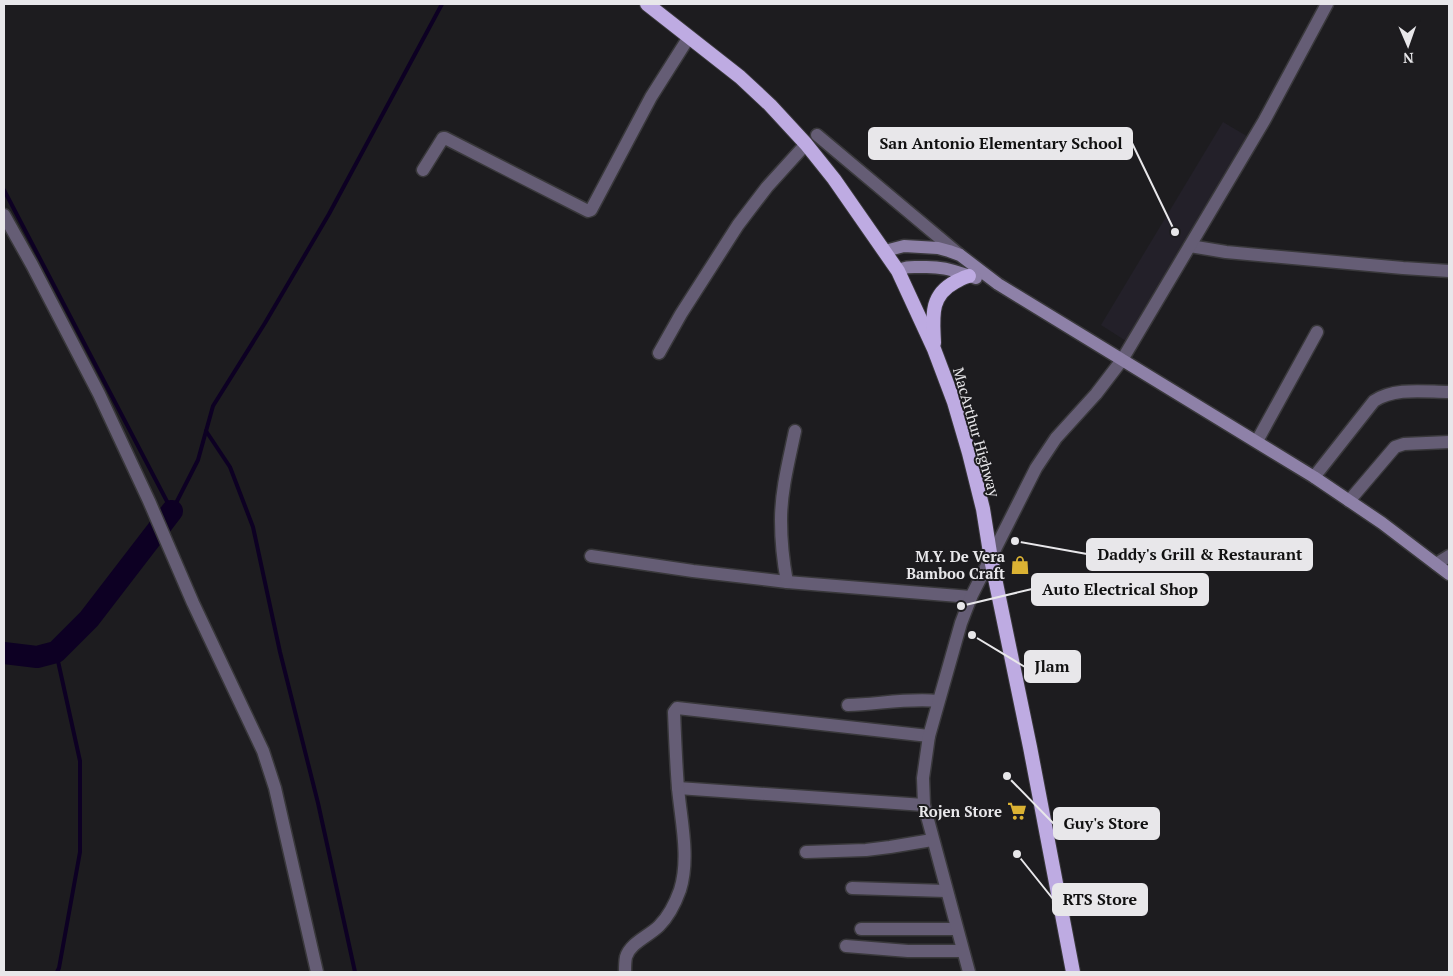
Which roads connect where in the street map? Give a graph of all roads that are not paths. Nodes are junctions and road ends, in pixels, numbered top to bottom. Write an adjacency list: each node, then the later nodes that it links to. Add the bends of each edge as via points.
1 (647, 4): 3 (highway, MacArthur Highway)
2 (1327, 4): 8 (street, via 1264,121)
3 (689, 38): 5 (highway, MacArthur Highway, via 740,77); 6 (street, via 651,97 591,210 445,138)
4 (817, 135): 10 (street)
5 (806, 144): 9 (highway, MacArthur Highway); 17 (street, via 738,225)
6 (423, 170)
7 (4, 216): 45 (street, via 99,394 270,770)
8 (1190, 246): 12 (street, via 1226,252); 18 (street)
9 (885, 251): 10 (main road, via 920,246); 11 (highway, MacArthur Highway)
10 (960, 255): 14 (main road)
11 (898, 271): 13 (main road, via 904,267 934,266); 16 (highway, MacArthur Highway)
12 (1449, 271)
13 (970, 276): 14 (main road); 16 (highway, via 946,287 937,299 933,312)
14 (998, 284): 18 (main road)
15 (1317, 332): 21 (street)
16 (934, 349): 27 (highway, MacArthur Highway, via 969,454)
17 (659, 353)
18 (1122, 360): 21 (main road); 27 (street, via 1056,438 1036,468)
19 (1449, 392): 23 (street, via 1381,396)
20 (795, 431): 30 (street, via 781,518)
21 (1256, 441): 23 (main road)
22 (1449, 442): 24 (street, via 1404,444 1394,448)
23 (1314, 477): 24 (main road)
24 (1349, 500): 28 (main road)
25 (590, 556): 30 (street)
26 (1449, 556): 28 (street)
27 (991, 559): 31 (street); 48 (highway, MacArthur Highway)
28 (1436, 564): 29 (main road)
29 (1449, 574)
30 (787, 582): 31 (street)
31 (970, 597): 32 (street)
32 (938, 701): 33 (street, via 912,699); 34 (street)
33 (848, 705)
34 (929, 736): 35 (street, via 677,708 674,712); 36 (street, via 922,790)
35 (678, 788): 36 (street); 46 (street, via 684,854 680,888 675,902 658,927 629,951)
36 (924, 805): 37 (street)
37 (932, 840): 38 (street, via 866,850); 40 (street)
38 (806, 852)
39 (852, 888): 40 (street)
40 (946, 892): 42 (street)
41 (861, 929): 42 (street)
42 (957, 929): 44 (street)
43 (846, 946): 44 (street)
44 (962, 951): 47 (street)
45 (317, 972)
46 (625, 972)
47 (969, 972)
48 (1074, 972)

